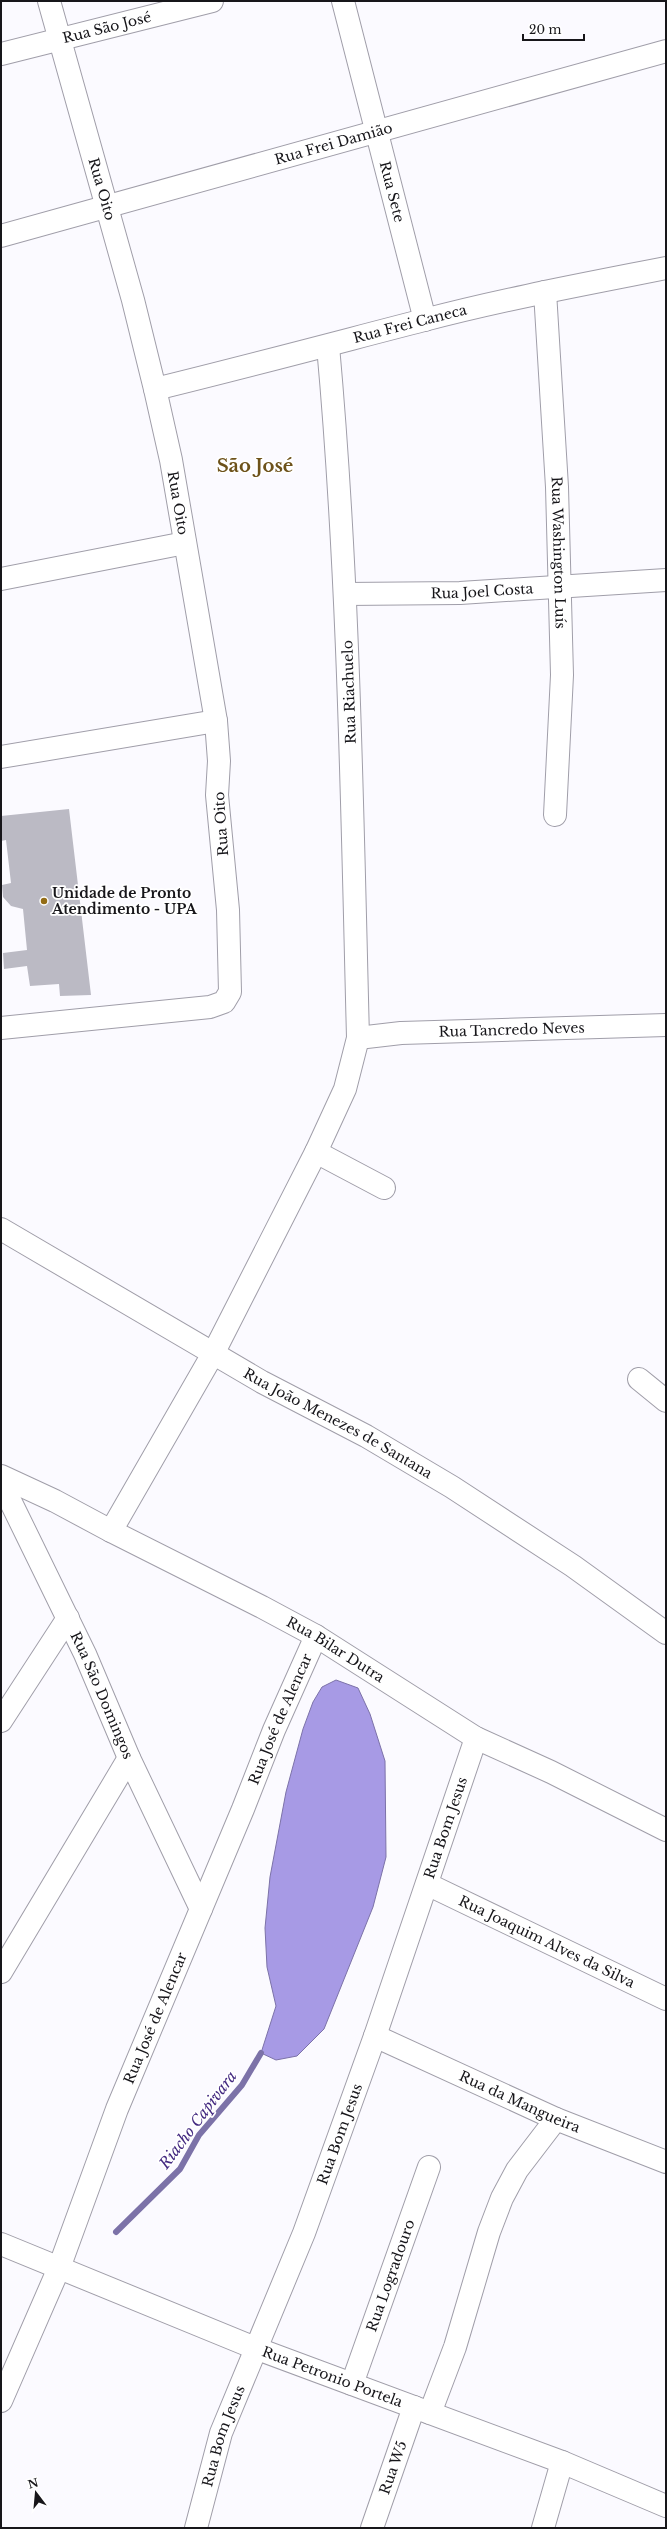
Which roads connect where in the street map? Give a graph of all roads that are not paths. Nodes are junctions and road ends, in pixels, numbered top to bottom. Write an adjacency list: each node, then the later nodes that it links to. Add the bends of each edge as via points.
1 (49, 1): 4 (street, Rua Oito)
2 (212, 1): 4 (street, Rua São José)
3 (343, 1): 7 (street, Rua Sete)
4 (60, 39): 6 (street, Rua São José); 8 (street, Rua Oito)
5 (666, 51): 7 (street, Rua Frei Damião)
6 (1, 54)
7 (377, 131): 8 (street, Rua Frei Damião); 12 (street, Rua Sete)
8 (106, 207): 9 (street, Rua Frei Damião); 14 (street, Rua Oito)
9 (1, 236)
10 (666, 268): 11 (street, Rua Frei Caneca)
11 (545, 292): 12 (street, Rua Frei Caneca); 18 (street, Rua Washington Luís, via 557,487)
12 (425, 320): 13 (street, Rua Frei Caneca)
13 (328, 346): 14 (street, Rua Frei Caneca); 19 (street, Rua Riachuelo, via 337,446)
14 (155, 389): 15 (street, Rua Oito, via 171,460)
15 (184, 543): 16 (street); 20 (street, Rua Oito)
16 (1, 579)
17 (666, 580): 18 (street, Rua Joel Costa)
18 (560, 587): 19 (street, Rua Joel Costa, via 460,593); 22 (street, Rua Washington Luís, via 562,676)
19 (345, 594): 25 (street, Rua Riachuelo, via 350,692)
20 (216, 721): 21 (street); 24 (street, Rua Oito, via 219,761 217,795 228,910 230,992 224,1002 210,1007)
21 (1, 757)
22 (555, 815)
23 (666, 1026): 25 (street, Rua Tancredo Neves, via 425,1032)
24 (1, 1028)
25 (358, 1038): 26 (street, Rua Riachuelo, via 345,1089)
26 (316, 1152): 27 (street); 29 (street, Rua Riachuelo)
27 (384, 1188)
28 (1, 1228): 29 (street, Rua João Menezes de Santana)
29 (214, 1352): 34 (street, Rua Riachuelo); 36 (street, Rua João Menezes de Santana, via 262,1382 366,1436 452,1487 573,1566)
30 (639, 1379): 31 (street)
31 (666, 1401)
32 (1, 1476): 34 (street, Rua Bilar Dutra, via 55,1501)
33 (1, 1482): 35 (street, Rua São Domingos)
34 (111, 1532): 37 (street, Rua Bilar Dutra)
35 (68, 1618): 38 (street); 40 (street, Rua São Domingos)
36 (666, 1633)
37 (316, 1636): 39 (street, Rua Bilar Dutra); 43 (street, Rua José de Alencar, via 274,1730)
38 (1, 1721)
39 (476, 1738): 41 (street, Rua Bilar Dutra, via 551,1772); 42 (street, Rua Bom Jesus)
40 (129, 1758): 43 (street, Rua São Domingos); 44 (street)
41 (666, 1830)
42 (427, 1884): 45 (street, Rua Joaquim Alves da Silva); 46 (street, Rua Bom Jesus)
43 (201, 1909): 51 (street, Rua José de Alencar, via 117,2109)
44 (1, 1972)
45 (666, 1999)
46 (375, 2036): 47 (street, Rua da Mangueira); 52 (street, Rua Bom Jesus, via 304,2233)
47 (556, 2119): 48 (street, Rua da Mangueira); 55 (street, Rua W5, via 522,2164 502,2198 489,2232 455,2347)
48 (666, 2162)
49 (429, 2167): 53 (street, Rua Logradouro)
50 (1, 2244): 51 (street, Rua Petronio Portela)
51 (59, 2268): 52 (street, Rua Petronio Portela); 54 (street, Rua José de Alencar)
52 (255, 2348): 53 (street, Rua Petronio Portela); 58 (street, Rua Bom Jesus, via 221,2432)
53 (352, 2384): 55 (street, Rua Petronio Portela)
54 (1, 2401)
55 (422, 2410): 56 (street, Rua Petronio Portela); 59 (street, Rua W5)
56 (562, 2462): 57 (street, Rua Petronio Portela); 60 (street)
57 (666, 2506)
58 (196, 2528)
59 (372, 2528)
60 (543, 2528)

